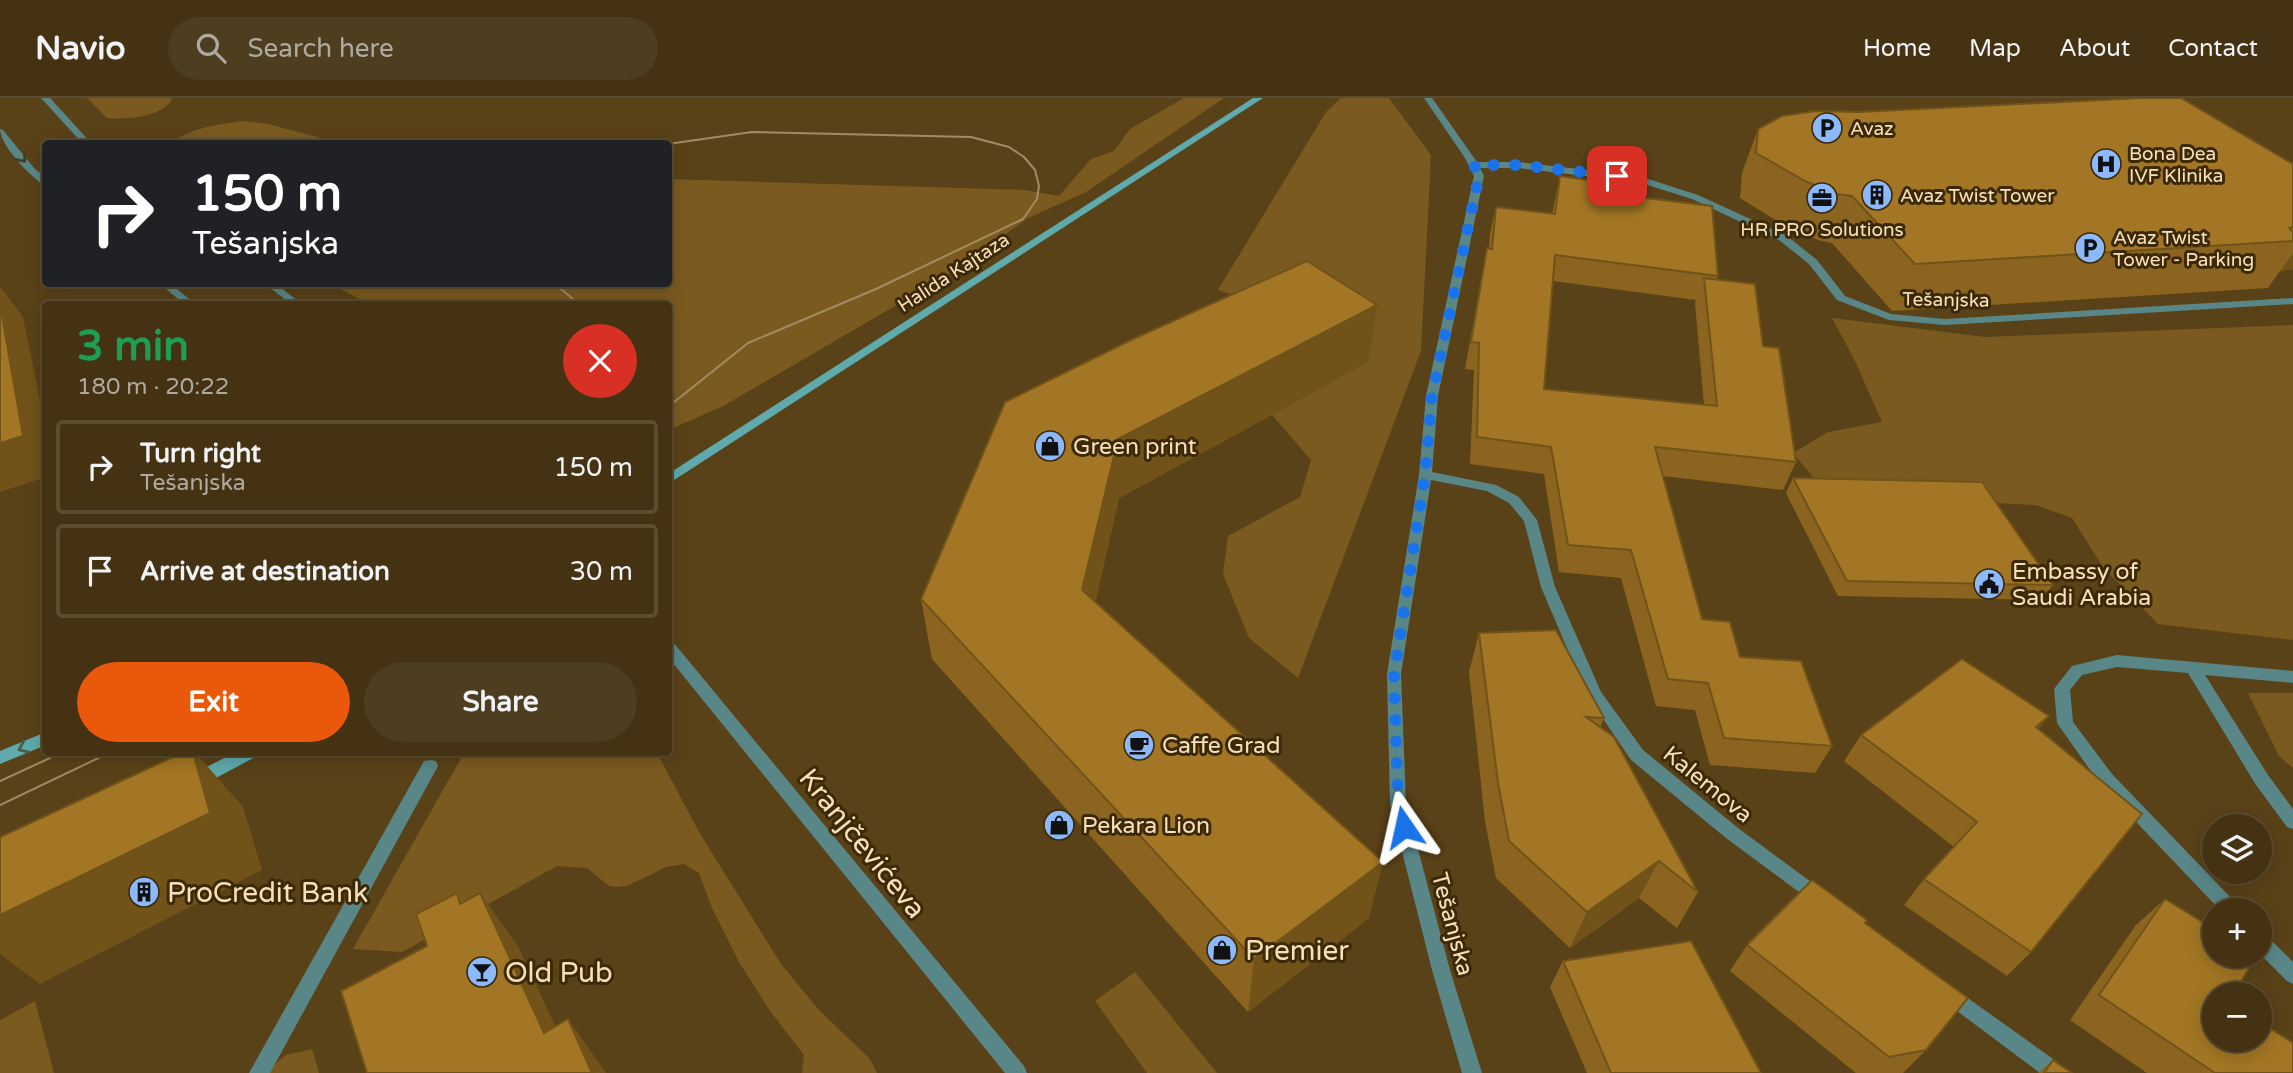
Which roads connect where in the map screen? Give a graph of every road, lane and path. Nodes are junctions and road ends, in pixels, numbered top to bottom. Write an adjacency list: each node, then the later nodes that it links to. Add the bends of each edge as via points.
1 (45, 98): 5 (street)
2 (1259, 98): 14 (main road, Halida Kajtaza)
3 (1428, 98): 6 (street)
4 (0, 132): 7 (street, one-way to 7)
5 (84, 140)
6 (1474, 165): 12 (street, Tešanjska, via 1518,165 1639,179 1695,197 1783,238 1813,262 1841,298 1889,317 1945,322); 13 (street, Tešanjska, via 1479,176 1432,396)
7 (42, 179)
8 (169, 287): 10 (street)
9 (274, 287): 11 (street)
10 (186, 301)
11 (293, 301)
12 (2293, 301)
13 (1425, 475): 25 (street, Kalemova, via 1491,488 1514,500 1530,520 1548,587 1595,695 1637,755); 31 (street, Tešanjska, via 1394,674 1398,804)
14 (672, 479)
15 (672, 651): 30 (street, Kranjčevićeva)
16 (2193, 668): 17 (street); 23 (street); 24 (street, via 2117,661 2077,670 2062,689 2065,723 2106,779)
17 (2293, 677)
18 (42, 740): 20 (main road, one-way to 20)
19 (243, 756): 22 (main road)
20 (0, 758)
21 (430, 766): 29 (street)
22 (179, 789)
23 (2293, 822)
24 (2220, 898)
25 (1833, 908)
26 (2272, 953): 27 (street)
27 (2293, 975)
28 (1933, 982): 32 (street)
29 (259, 1073)
30 (1017, 1073)
31 (1472, 1073)
32 (2056, 1073)

